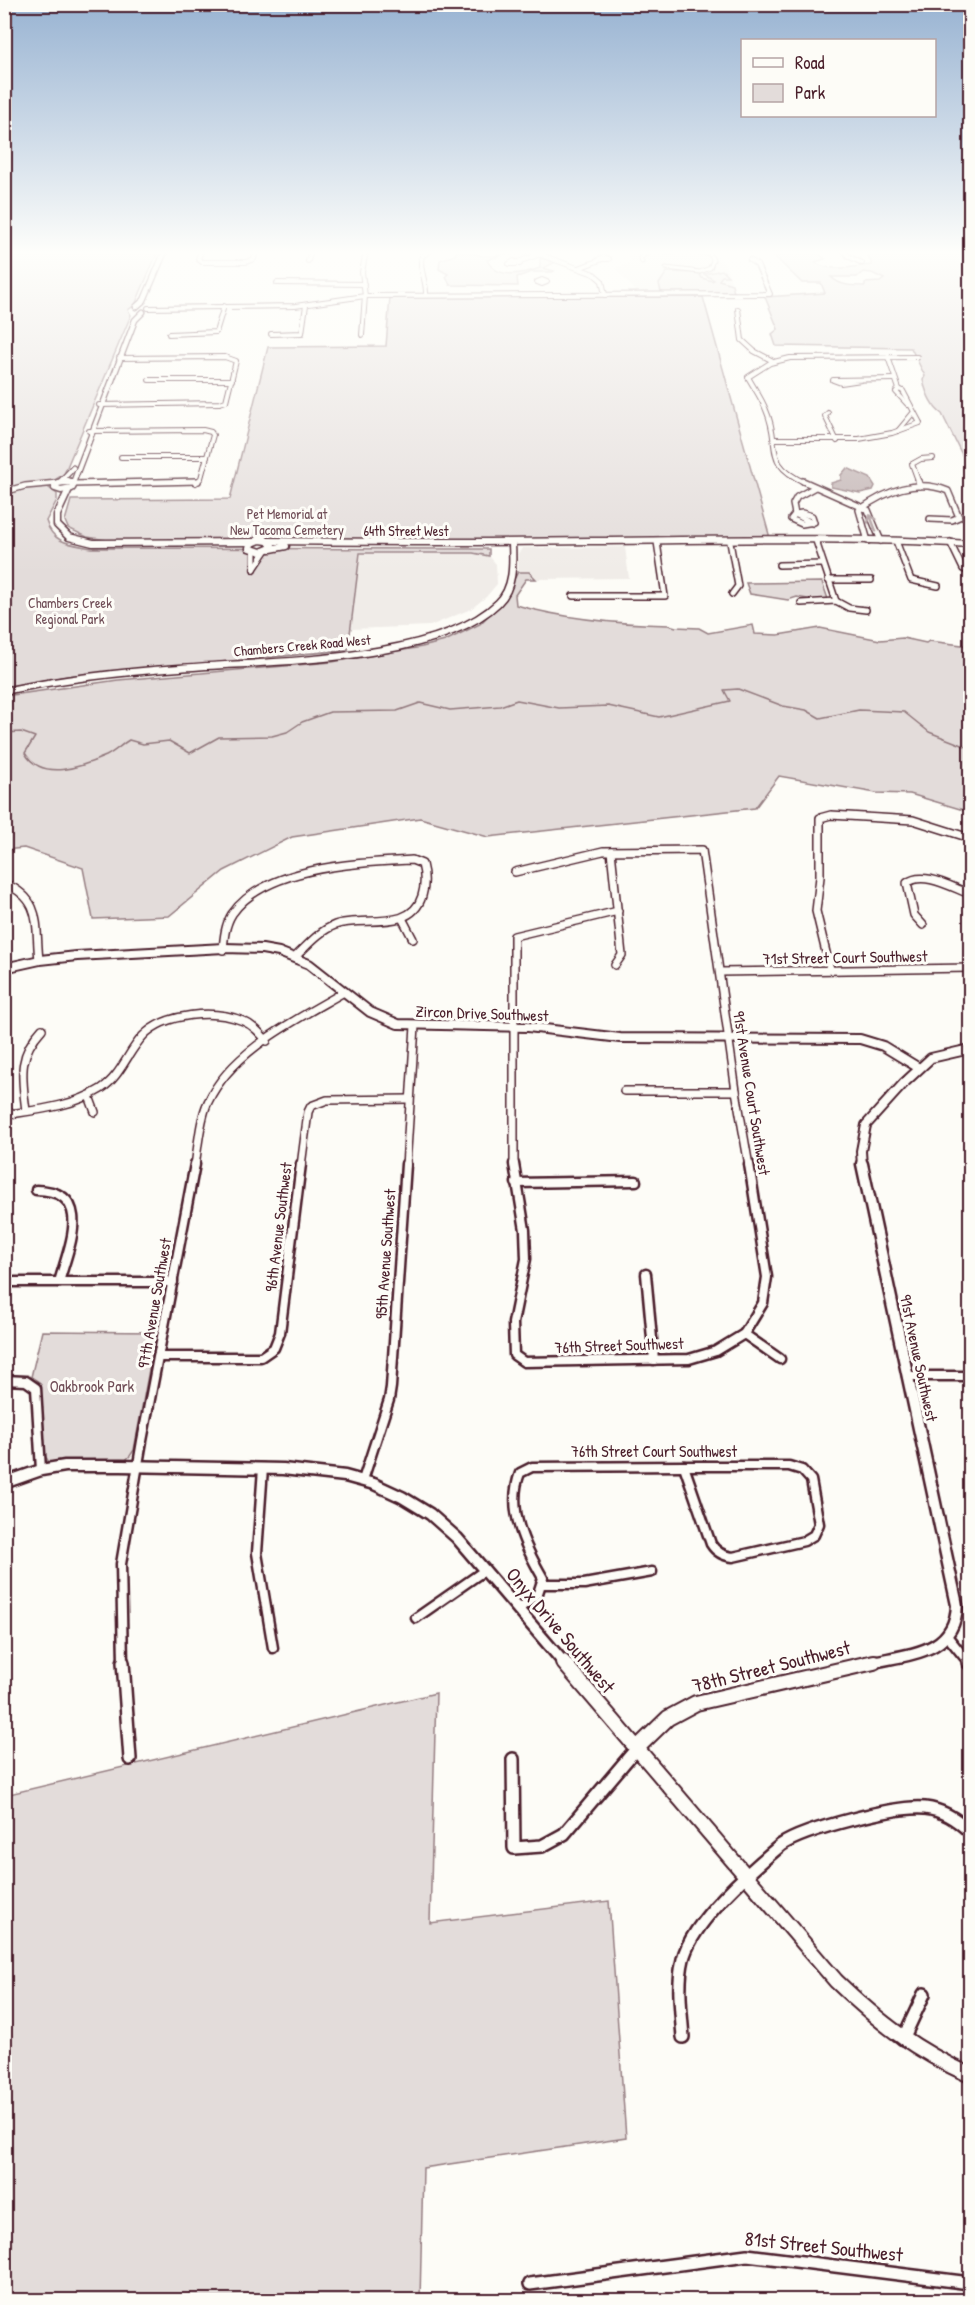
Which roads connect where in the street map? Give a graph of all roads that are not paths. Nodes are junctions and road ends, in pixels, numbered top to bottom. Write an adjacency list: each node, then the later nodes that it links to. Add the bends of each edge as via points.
1 (120, 358): 11 (street)
2 (234, 359): 8 (street)
3 (767, 359): 6 (street)
4 (797, 359): 6 (street)
5 (889, 359): 10 (street)
6 (773, 362): 16 (street, via 748,379 767,411)
7 (149, 380): 8 (street)
8 (232, 380): 11 (street, via 222,403)
9 (861, 380): 9 (street, via 841,378 833,380 841,383); 10 (street)
10 (897, 384): 13 (street, via 897,394)
11 (101, 405): 14 (street)
12 (828, 413): 17 (street, via 825,416)
13 (913, 413): 15 (street); 15 (street, via 920,423)
14 (90, 430): 19 (street, via 211,432); 21 (street, via 72,472); 22 (street)
15 (898, 431): 17 (street)
16 (774, 439): 17 (street); 24 (street, via 779,465)
17 (837, 441)
18 (121, 457): 19 (street)
19 (207, 457): 22 (street, via 196,483)
20 (933, 458): 23 (street, via 912,464)
21 (58, 486): 22 (street); 25 (street, via 38,485); 29 (street, via 60,498 53,526)
22 (72, 486): 29 (street, via 56,521)
23 (920, 486): 26 (street, via 898,488); 28 (street, via 948,491 959,516)
24 (815, 487): 26 (street); 27 (street, via 794,500)
25 (4, 492)
26 (862, 507): 33 (street, via 858,513); 34 (street, one-way to 26, via 869,511)
27 (795, 514): 27 (street, via 812,516 814,520 795,522)
28 (930, 519)
29 (68, 538): 30 (street, via 101,543); 42 (street, via 92,545 227,545)
30 (254, 541): 31 (street, 64th Street West); 42 (street)
31 (267, 541): 40 (street, 64th Street West); 43 (street, via 273,545)
32 (816, 541): 33 (street); 37 (street); 44 (street)
33 (868, 541): 34 (street)
34 (880, 541): 35 (street)
35 (896, 541): 38 (street); 49 (street, via 911,580)
36 (657, 542): 37 (street); 41 (street); 51 (street, via 665,596)
37 (730, 542): 50 (street, via 738,586)
38 (950, 542): 39 (street); 46 (street, via 963,569)
39 (970, 542)
40 (471, 543): 41 (street, 64th Street West); 43 (street, 64th Street West, via 297,545)
41 (512, 543): 55 (street, Chambers Creek Road West, via 512,577 498,603 467,624 432,637 344,656 114,675)
42 (251, 550): 43 (street, 64th Street West); 43 (street, via 254,569)
43 (268, 550)
44 (823, 564): 45 (street); 47 (street)
45 (779, 565)
46 (970, 572)
47 (828, 580): 48 (street); 52 (street)
48 (871, 580)
49 (938, 586)
50 (732, 594)
51 (573, 596)
52 (836, 601): 53 (street); 54 (street)
53 (801, 603)
54 (866, 610)
55 (4, 691)
56 (970, 838): 71 (street, via 913,819 831,815 820,818 816,911)
57 (611, 851): 58 (street); 61 (street); 72 (street, 91st Avenue Court Southwest, via 702,850)
58 (515, 872)
59 (4, 883): 67 (street, via 26,894 33,904)
60 (970, 894): 63 (street, via 917,877 908,883 914,915)
61 (618, 911): 68 (street, via 622,955); 75 (street, via 513,936)
62 (402, 918): 64 (street); 65 (street, via 422,902 424,871 416,860 323,867 257,891 237,906 225,928); 66 (street, via 336,925 319,934)
63 (923, 925)
64 (413, 939)
65 (223, 950): 66 (street, Zircon Drive Southwest, via 268,950); 67 (street, Zircon Drive Southwest)
66 (295, 957): 73 (street, Zircon Drive Southwest)
67 (39, 960): 69 (street, Zircon Drive Southwest)
68 (615, 965)
69 (4, 968)
70 (970, 968): 71 (street, 71st Street Court Southwest)
71 (830, 969): 72 (street, 71st Street Court Southwest)
72 (720, 972): 77 (street, 91st Avenue Court Southwest)
73 (344, 992): 74 (street, Zircon Drive Southwest, via 380,1019); 78 (street, 97th Avenue Southwest)
74 (415, 1026): 75 (street, Zircon Drive Southwest); 84 (street, 95th Avenue Southwest)
75 (513, 1027): 77 (street, Zircon Drive Southwest, via 620,1038); 89 (street)
76 (42, 1029): 85 (street, via 24,1053)
77 (729, 1038): 80 (street, Zircon Drive Southwest, via 867,1040); 82 (street, 91st Avenue Court Southwest)
78 (267, 1041): 83 (street, via 240,1019 172,1019 143,1036 120,1071 104,1088); 94 (street, 97th Avenue Southwest, via 226,1072 207,1103)
79 (970, 1049): 80 (street, via 939,1055)
80 (919, 1068): 99 (street, 91st Avenue Southwest, via 866,1125 861,1151)
81 (624, 1090): 82 (street)
82 (736, 1091): 95 (street, 91st Avenue Court Southwest, via 768,1281 762,1309)
83 (89, 1096): 85 (street); 86 (street)
84 (409, 1099): 96 (street, 96th Avenue Southwest, via 327,1100 311,1106 280,1333 273,1351 267,1356 250,1358); 106 (street, 95th Avenue Southwest, via 391,1387)
85 (26, 1111): 87 (street)
86 (95, 1112)
87 (4, 1115)
88 (636, 1181): 89 (street)
89 (516, 1183): 98 (street, 76th Street Southwest, via 526,1259 513,1323 513,1350 518,1360)
90 (36, 1190): 93 (street, via 65,1197 74,1210)
91 (646, 1274): 98 (street)
92 (4, 1282): 93 (street)
93 (59, 1282): 94 (street)
94 (173, 1282): 96 (street, 97th Avenue Southwest)
95 (744, 1334): 97 (street); 98 (street, 76th Street Southwest, via 708,1354)
96 (160, 1357): 102 (street, 97th Avenue Southwest)
97 (780, 1359)
98 (654, 1360)
99 (908, 1376): 100 (street); 113 (street, 91st Avenue Southwest, via 957,1605 957,1617)
100 (970, 1376)
101 (4, 1380): 105 (street, via 30,1382 36,1388)
102 (138, 1465): 104 (street, Onyx Drive Southwest); 105 (street, Onyx Drive Southwest); 117 (street, 97th Avenue Southwest, via 121,1564 122,1654)
103 (684, 1466): 103 (street, 76th Street Court Southwest, via 795,1466 811,1480 817,1531 804,1541 733,1557 724,1555 711,1544); 110 (street, 76th Street Court Southwest, via 526,1469 516,1483 517,1521 524,1546)
104 (263, 1468): 106 (street, Onyx Drive Southwest, via 309,1469); 114 (street, via 257,1552)
105 (41, 1470): 107 (street, Onyx Drive Southwest)
106 (363, 1480): 108 (street, Onyx Drive Southwest, via 401,1496 436,1518)
107 (4, 1483)
108 (485, 1570): 111 (street, Onyx Drive Southwest); 112 (street)
109 (652, 1572): 110 (street, via 585,1586)
110 (543, 1584): 111 (street)
111 (518, 1610): 116 (street, Onyx Drive Southwest)
112 (416, 1618)
113 (948, 1637): 115 (street); 116 (street, 78th Street Southwest, via 929,1649 696,1703 668,1718)
114 (273, 1648)
115 (970, 1664)
116 (636, 1749): 118 (street, 78th Street Southwest, via 564,1834 542,1846 514,1848); 120 (street, Onyx Drive Southwest)
117 (130, 1759)
118 (513, 1759)
119 (970, 1832): 120 (street, via 942,1812 911,1807 791,1839)
120 (747, 1877): 122 (street, via 700,1925 684,1953 680,1980); 123 (street, Onyx Drive Southwest, via 849,1995)
121 (924, 1994): 123 (street)
122 (683, 2037)
123 (902, 2040): 124 (street, Onyx Drive Southwest)
124 (970, 2075)
125 (970, 2283): 126 (street, 81st Street Southwest, via 747,2255)
126 (530, 2284)

